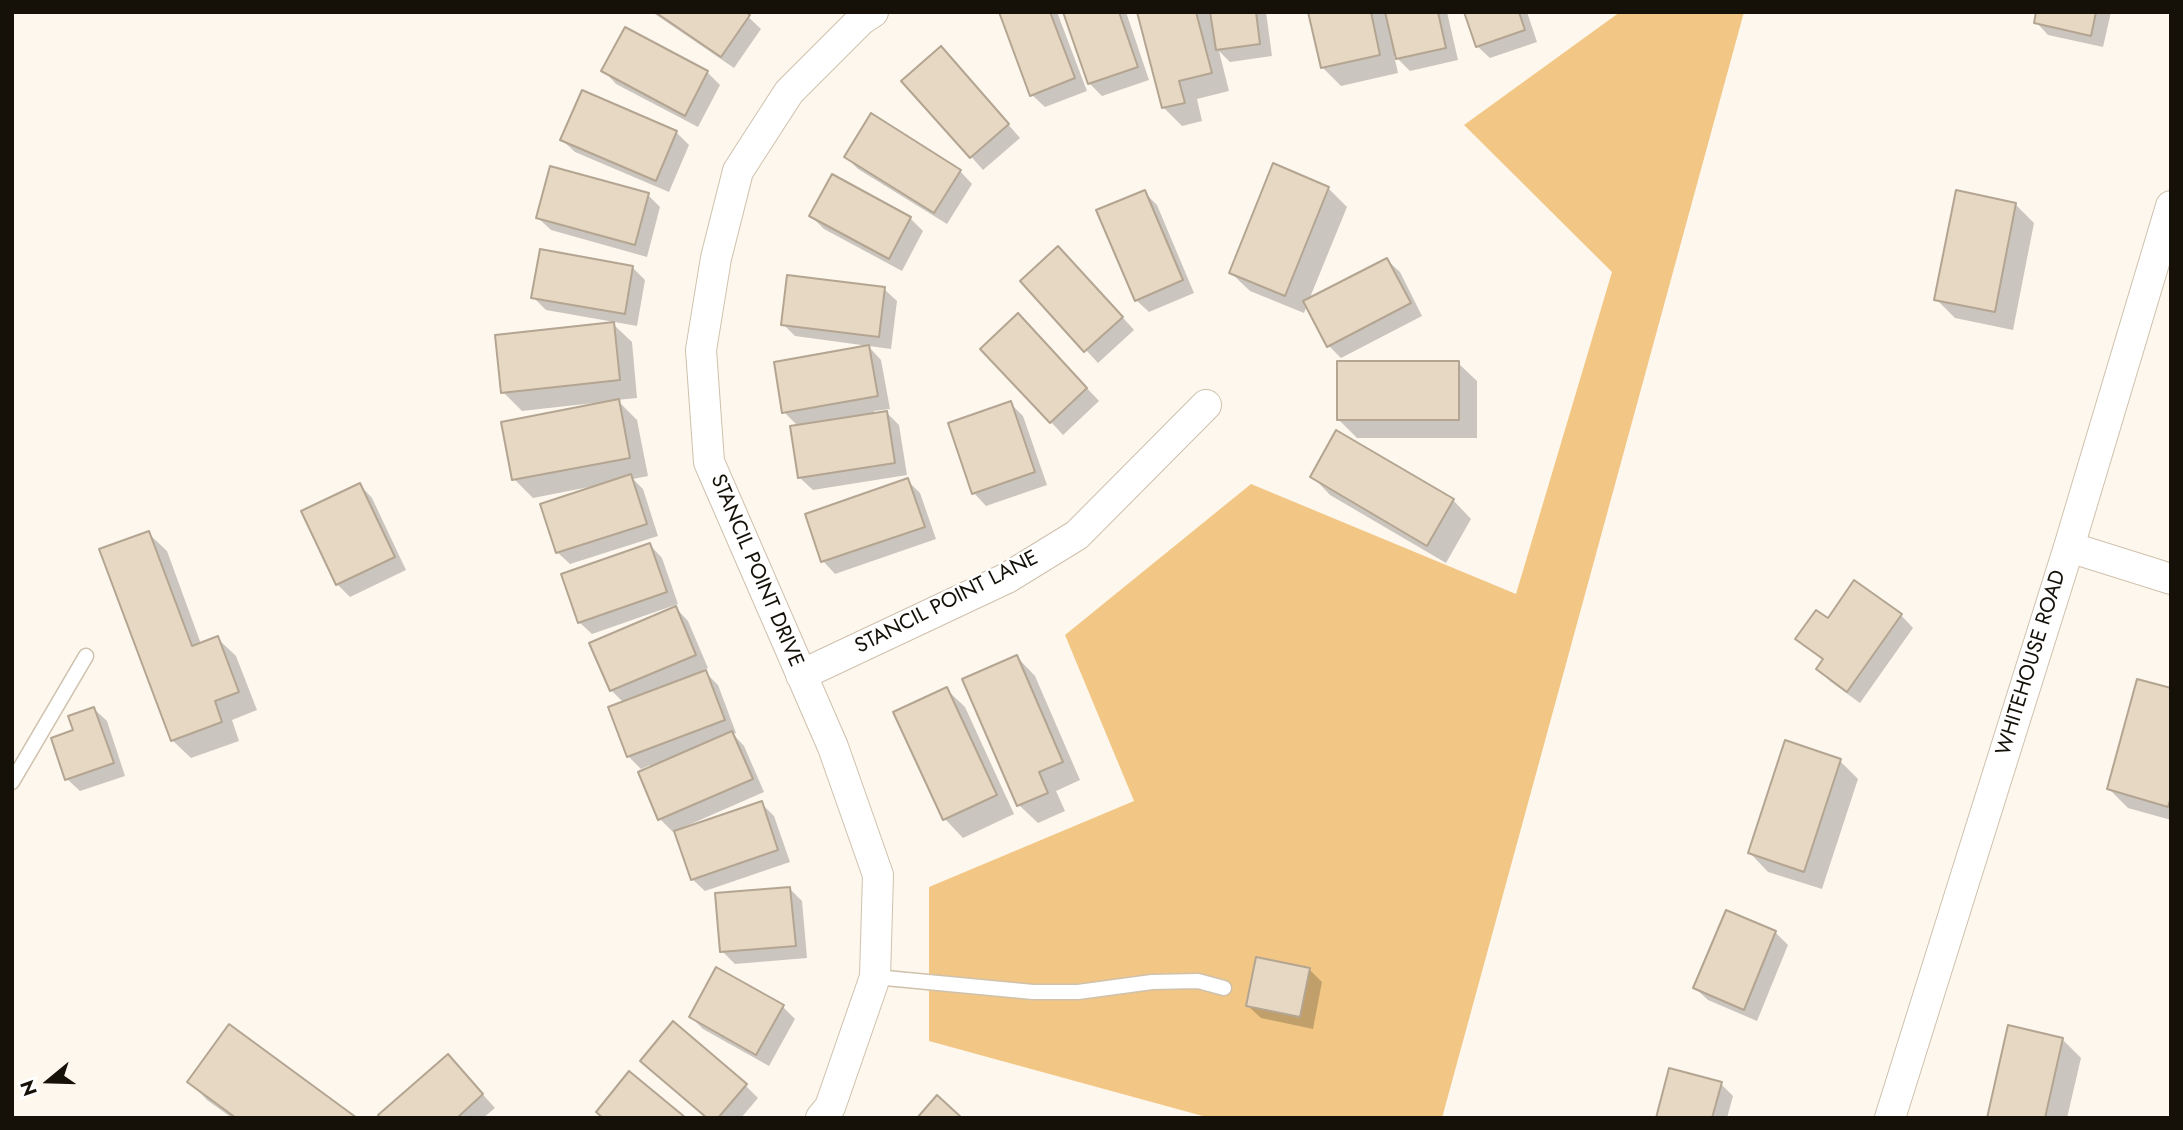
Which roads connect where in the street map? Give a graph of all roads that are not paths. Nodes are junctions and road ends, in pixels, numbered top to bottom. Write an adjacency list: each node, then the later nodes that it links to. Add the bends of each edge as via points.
1 (873, 12): 7 (street, STANCIL POINT DRIVE, via 789,92 738,171 716,258 701,350 709,461)
2 (2171, 206): 4 (street, WHITEHOUSE ROAD)
3 (1206, 405): 7 (street, STANCIL POINT LANE, via 1077,535 1007,578)
4 (2069, 547): 5 (street); 12 (street, WHITEHOUSE ROAD)
5 (2171, 579)
6 (86, 656): 8 (lane)
7 (801, 675): 9 (street, STANCIL POINT DRIVE, via 833,747 878,875)
8 (12, 782)
9 (875, 977): 10 (lane, via 1033,992 1198,981); 11 (street, STANCIL POINT DRIVE, via 830,1107)
10 (1224, 988)
11 (821, 1118)
12 (1890, 1118)

